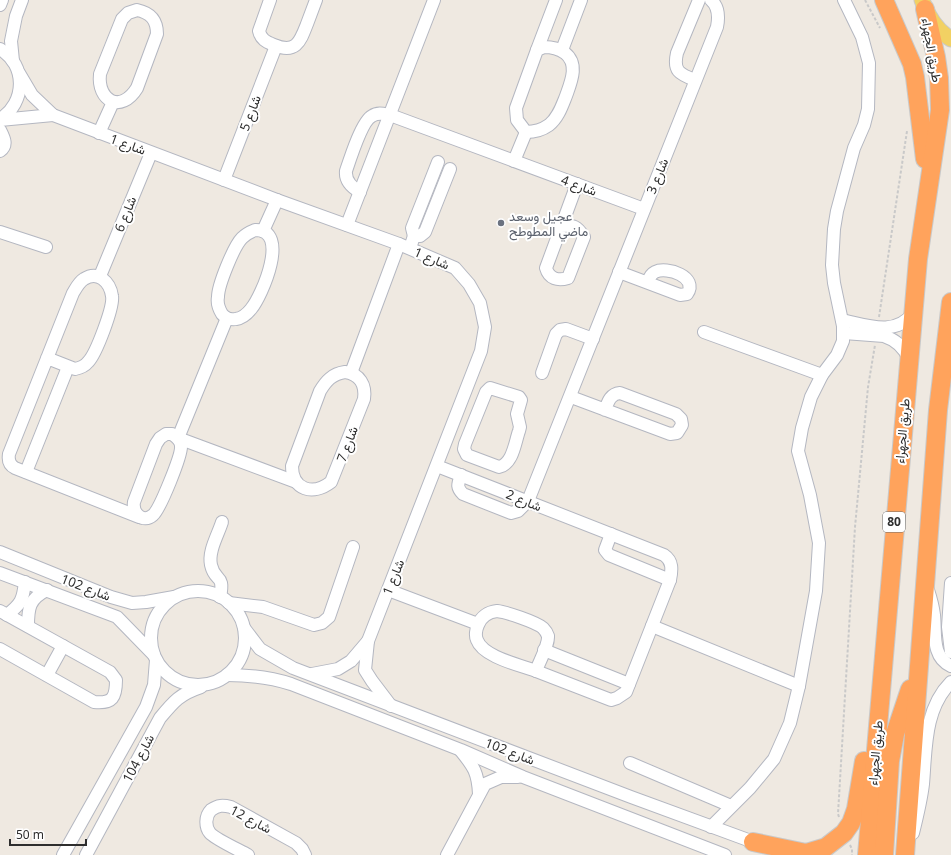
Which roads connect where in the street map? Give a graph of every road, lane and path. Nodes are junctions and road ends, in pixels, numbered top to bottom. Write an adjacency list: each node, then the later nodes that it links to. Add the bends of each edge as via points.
1 (2, 0): 14 (street)
2 (22, 0): 22 (street, via 11,41)
3 (270, 0): 18 (street, via 259,31 265,41)
4 (316, 0): 18 (street, via 298,43 294,47 284,49)
5 (434, 0): 27 (street)
6 (556, 0): 20 (street)
7 (581, 0): 21 (street)
8 (699, 0): 24 (street, via 675,60 678,70 684,76)
9 (711, 0): 24 (street, شارع 3, via 717,7 718,22)
10 (844, 0): 57 (street, via 862,37 869,63 869,92 864,125 854,148 834,229 834,277)
11 (865, 0): 16 (path)
12 (884, 0): 40 (highway, via 912,64)
13 (923, 4): 17 (main road, 80, via 935,24); 40 (highway, طريق الجهراء / 80, via 936,57 940,110)
14 (0, 5)
15 (146, 6): 25 (street, via 157,27 157,34 134,93 124,101); 25 (street, via 132,11 122,19 100,74 100,89)
16 (882, 31)
17 (951, 39)
18 (276, 46): 38 (street, شارع 5)
19 (0, 49): 22 (street)
20 (537, 50): 21 (street, via 551,47); 31 (street, via 516,108 517,120)
21 (562, 50): 31 (street, via 569,56 573,69 560,111 550,125)
22 (13, 61): 23 (street, شارع 1)
23 (19, 73): 26 (street, شارع 1, via 32,95); 28 (street, via 18,97 12,108)
24 (695, 80): 43 (street, شارع 3)
25 (112, 102): 32 (street)
26 (54, 115): 28 (street, شارع 1); 32 (street, شارع 1)
27 (390, 115): 35 (street, شارع 4); 41 (street); 41 (street, via 377,114 365,122 346,170 349,184)
28 (0, 120)
29 (908, 126): 58 (path)
30 (0, 130): 33 (street, via 5,140 5,145)
31 (526, 132): 35 (street)
32 (99, 133): 34 (street, شارع 1)
33 (0, 151)
34 (151, 153): 38 (street, شارع 1); 52 (street, شارع 6)
35 (514, 161): 39 (street, شارع 4)
36 (438, 162): 48 (street, via 412,228)
37 (450, 169): 48 (street, via 425,232 420,236)
38 (224, 180): 42 (street, شارع 1)
39 (578, 184): 43 (street, شارع 4); 45 (street)
40 (928, 190): 55 (highway, طريق الجهراء / 80)
41 (360, 192): 44 (street)
42 (277, 200): 44 (street, شارع 1); 46 (street)
43 (644, 209): 51 (street, شارع 3)
44 (347, 225): 49 (street, شارع 1)
45 (561, 226)
46 (264, 231): 56 (street, via 272,243 272,257 258,298 246,314 236,319); 56 (street, via 251,232 236,246 218,296 220,310)
47 (0, 232): 50 (street)
48 (414, 236): 49 (street)
49 (404, 246): 65 (street); 69 (street, شارع 1, via 455,268 469,284 480,303 485,327 481,351)
50 (46, 247)
51 (620, 272): 53 (street); 61 (street, شارع 3)
52 (100, 276): 62 (street, via 85,278 77,286); 64 (street, via 111,289 112,305 89,362 80,368)
53 (648, 282)
54 (951, 305): 85 (highway, via 938,410)
55 (913, 313): 58 (street, via 899,325); 63 (highway, طريق الجهراء / 80)
56 (227, 318): 72 (street)
57 (842, 320): 58 (street); 60 (street)
58 (877, 331): 60 (street); 63 (street, via 895,341 903,348); 123 (path, via 868,387 855,527 838,814)
59 (704, 332): 67 (street)
60 (844, 333): 67 (street, via 840,348)
61 (593, 339): 66 (street, via 566,329 560,330 556,334); 68 (street, شارع 3)
62 (47, 358): 64 (street); 74 (street, via 8,458 12,466)
63 (909, 359): 93 (highway, طريق الجهراء / 80)
64 (68, 367): 74 (street)
65 (350, 373): 76 (street, via 332,376 320,391 292,466); 76 (street, شارع 7, via 362,381 365,393 334,476 331,482 318,489 306,489)
66 (542, 373)
67 (822, 375): 113 (street, via 811,397 798,451 819,543 816,590)
68 (571, 397): 70 (street); 77 (street, شارع 3)
69 (459, 408): 71 (street); 73 (street, شارع 1)
70 (605, 410): 70 (street, via 670,434 677,433 682,425 676,414 620,393 612,396)
71 (476, 414): 71 (street, via 464,444 464,451 467,455 496,467 502,466 509,461 520,429 517,416 520,398 490,388)
72 (178, 438): 76 (street, شارع 7); 78 (street, via 181,443 180,453 159,508 150,517); 78 (street, via 166,434 156,444 134,502 134,511)
73 (437, 466): 75 (street, شارع 2); 89 (street, شارع 1)
74 (26, 472): 78 (street)
75 (461, 475): 77 (street, شارع 2); 77 (street, via 458,484 463,494 511,512 518,511)
76 (296, 482)
77 (528, 501): 80 (street, شارع 2)
78 (139, 517)
79 (222, 522): 91 (street, via 212,551 211,564 215,575 222,583)
80 (610, 534): 84 (street, شارع 2, via 669,558 672,568); 84 (street, via 605,550 609,555)
81 (353, 547): 91 (street, via 329,617 322,623 314,625 263,607)
82 (0, 552): 90 (street, شارع 102, via 132,603)
83 (0, 572): 86 (street, شارع 102)
84 (670, 580): 96 (street, شارع 2)
85 (924, 580): 104 (highway); 105 (street, via 933,606 937,650 942,660)
86 (24, 582): 88 (street, شارع 102); 92 (street, via 19,605)
87 (951, 583): 102 (street, via 948,627)
88 (47, 590): 95 (street, via 34,599 28,613); 103 (street, شارع 102, via 117,617)
89 (388, 590): 94 (street); 98 (street, شارع 1)
90 (175, 597): 91 (street, via 197,591); 103 (street, via 157,616 152,629 151,642)
91 (224, 600): 97 (street, via 238,615)
92 (3, 613): 95 (street)
93 (886, 620): 123 (highway, via 856,809); 133 (highway, طريق الجهراء / 80)
94 (478, 624): 101 (street, via 491,612 516,616 547,632); 106 (street, شارع 2, via 477,640 483,649 492,655)
95 (28, 626): 99 (street)
96 (652, 626): 112 (street, شارع 2); 113 (street)
97 (244, 628): 107 (street, شارع 102, via 260,649 293,668); 109 (street, via 242,654)
98 (368, 641): 107 (street, شارع 1, via 351,661 338,669); 114 (street, شارع 1, via 365,670)
99 (64, 646): 108 (street); 108 (street, via 110,672 116,680 112,699 104,703 94,702)
100 (0, 649): 108 (street)
101 (544, 650): 106 (street); 112 (street)
102 (951, 652)
103 (155, 658): 111 (street, via 164,671 174,679 199,686); 126 (street, شارع 104, via 154,685 146,707)
104 (919, 661): 134 (highway, via 895,734 890,761); 135 (highway)
105 (951, 666)
106 (536, 671): 112 (street, شارع 2, via 610,700 626,692)
107 (311, 674): 114 (street, شارع 102)
108 (47, 675)
109 (227, 676): 111 (street); 115 (street, شارع 102, via 248,675 291,684)
110 (951, 682): 135 (street, via 935,705 928,727 920,803)
111 (212, 683): 127 (street, شارع 104, via 188,691 174,701 160,718)
112 (630, 684)
113 (799, 686): 119 (street, via 790,723 774,758 750,788)
114 (391, 706): 120 (street, شارع 102)
115 (461, 750): 117 (street, شارع 102); 118 (street, via 474,767)
116 (630, 763): 119 (street)
117 (523, 777): 118 (street, via 501,777 485,784); 122 (street, شارع 102)
118 (480, 794): 130 (street)
119 (731, 806): 121 (street)
120 (676, 814): 121 (street, شارع 102); 122 (street, via 674,824)
121 (711, 827): 124 (street, شارع 102)
122 (668, 833): 125 (street, شارع 102)
123 (844, 833): 124 (highway, via 826,847 806,853)
124 (753, 842): 132 (street, شارع 102)
125 (701, 850): 131 (street, شارع 102)
126 (63, 855)
127 (86, 855)
128 (248, 855): 129 (street, شارع 12, via 211,834 206,826 206,819 216,806 231,807 296,843)
129 (305, 855)
130 (447, 855)
131 (725, 855)
132 (788, 855)
133 (867, 855)
134 (884, 855)
135 (905, 855)

